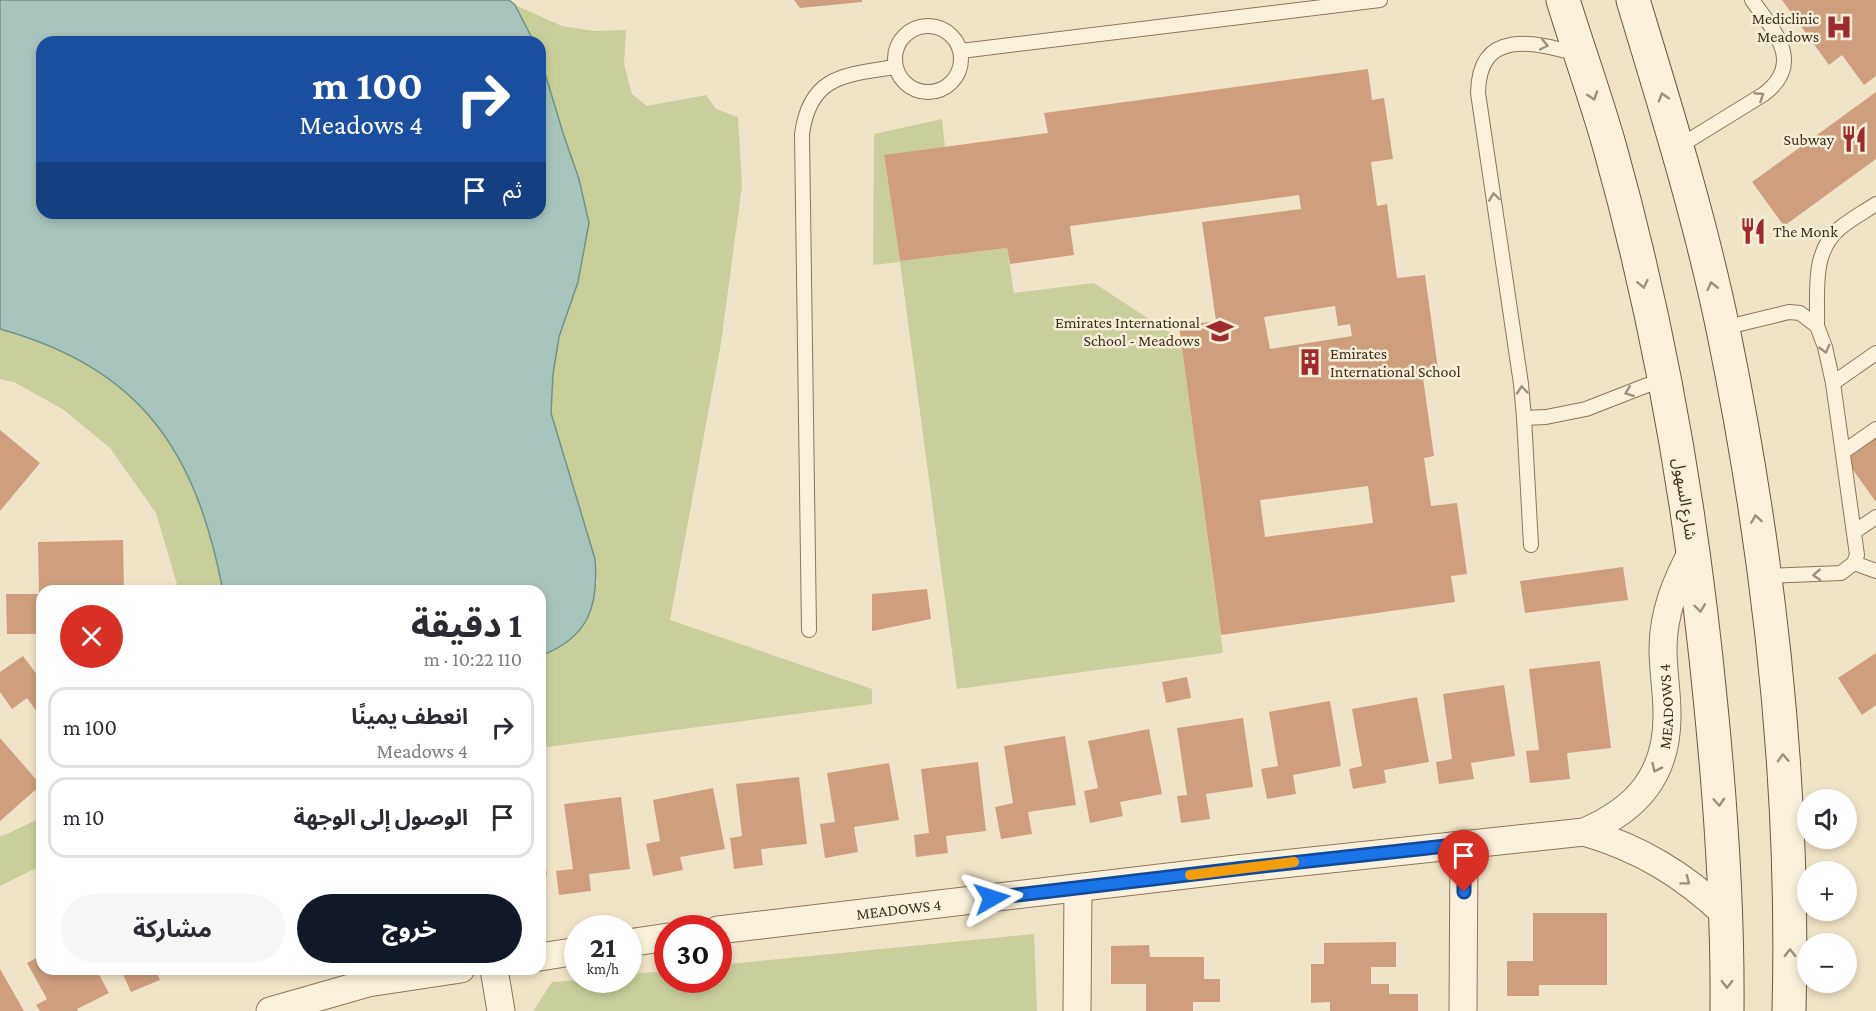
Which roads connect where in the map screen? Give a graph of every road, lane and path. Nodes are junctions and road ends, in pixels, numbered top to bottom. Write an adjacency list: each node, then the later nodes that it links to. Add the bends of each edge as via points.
1 (1380, 0): 5 (lane)
2 (1563, 0): 6 (main road, شارع السهول)
3 (1634, 0): 8 (main road, one-way to 3)
4 (1752, 0): 8 (lane, one-way to 4, via 1764,94 1780,78 1784,68 1782,45)
5 (960, 51): 7 (lane, via 945,30 919,26 898,42); 7 (lane, via 957,76 936,91 910,88)
6 (1579, 55): 13 (main road, شارع السهول, one-way to 13, via 1610,147); 15 (lane, one-way to 6, via 1478,78 1492,54 1508,45 1526,42)
7 (894, 67): 25 (lane, via 835,79 810,101 804,117)
8 (1678, 147): 11 (main road, one-way to 8)
9 (1876, 204): 10 (lane, via 1828,240 1818,271)
10 (1817, 326): 11 (lane, via 1800,313 1789,312); 14 (lane, one-way to 14)
11 (1723, 328): 24 (main road, one-way to 11)
12 (1876, 353): 14 (lane)
13 (1663, 379): 15 (lane, one-way to 15, via 1586,409); 21 (main road, شارع السهول)
14 (1833, 383): 17 (lane)
15 (1524, 418): 20 (lane)
16 (1876, 429): 17 (lane)
17 (1843, 452): 19 (lane)
18 (1876, 517): 19 (lane)
19 (1854, 532): 22 (lane)
20 (1531, 545)
21 (1693, 550): 26 (street, MEADOWS 4, one-way to 26, via 1680,573 1665,623 1666,740 1659,765 1629,806 1608,822); 29 (main road, شارع السهول, one-way to 29, via 1719,787)
22 (1854, 563): 23 (lane); 24 (lane, one-way to 24, via 1841,573)
23 (1876, 572)
24 (1765, 576): 40 (main road, one-way to 24, via 1787,826 1775,652)
25 (809, 630)
26 (1584, 832): 27 (street, MEADOWS 4); 29 (street, MEADOWS 4, one-way to 29, via 1661,864 1684,878)
27 (1464, 844): 28 (street, MEADOWS 4); 38 (street)
28 (1078, 889): 30 (street, MEADOWS 4); 37 (street)
29 (1726, 915): 39 (main road, شارع السهول, one-way to 39)
30 (732, 928)
31 (564, 953): 32 (street)
32 (546, 956)
33 (421, 975): 35 (street, via 368,983)
34 (495, 975): 36 (street)
35 (270, 1011)
36 (501, 1011)
37 (1077, 1011)
38 (1463, 1011)
39 (1727, 1011)
40 (1789, 1011)

